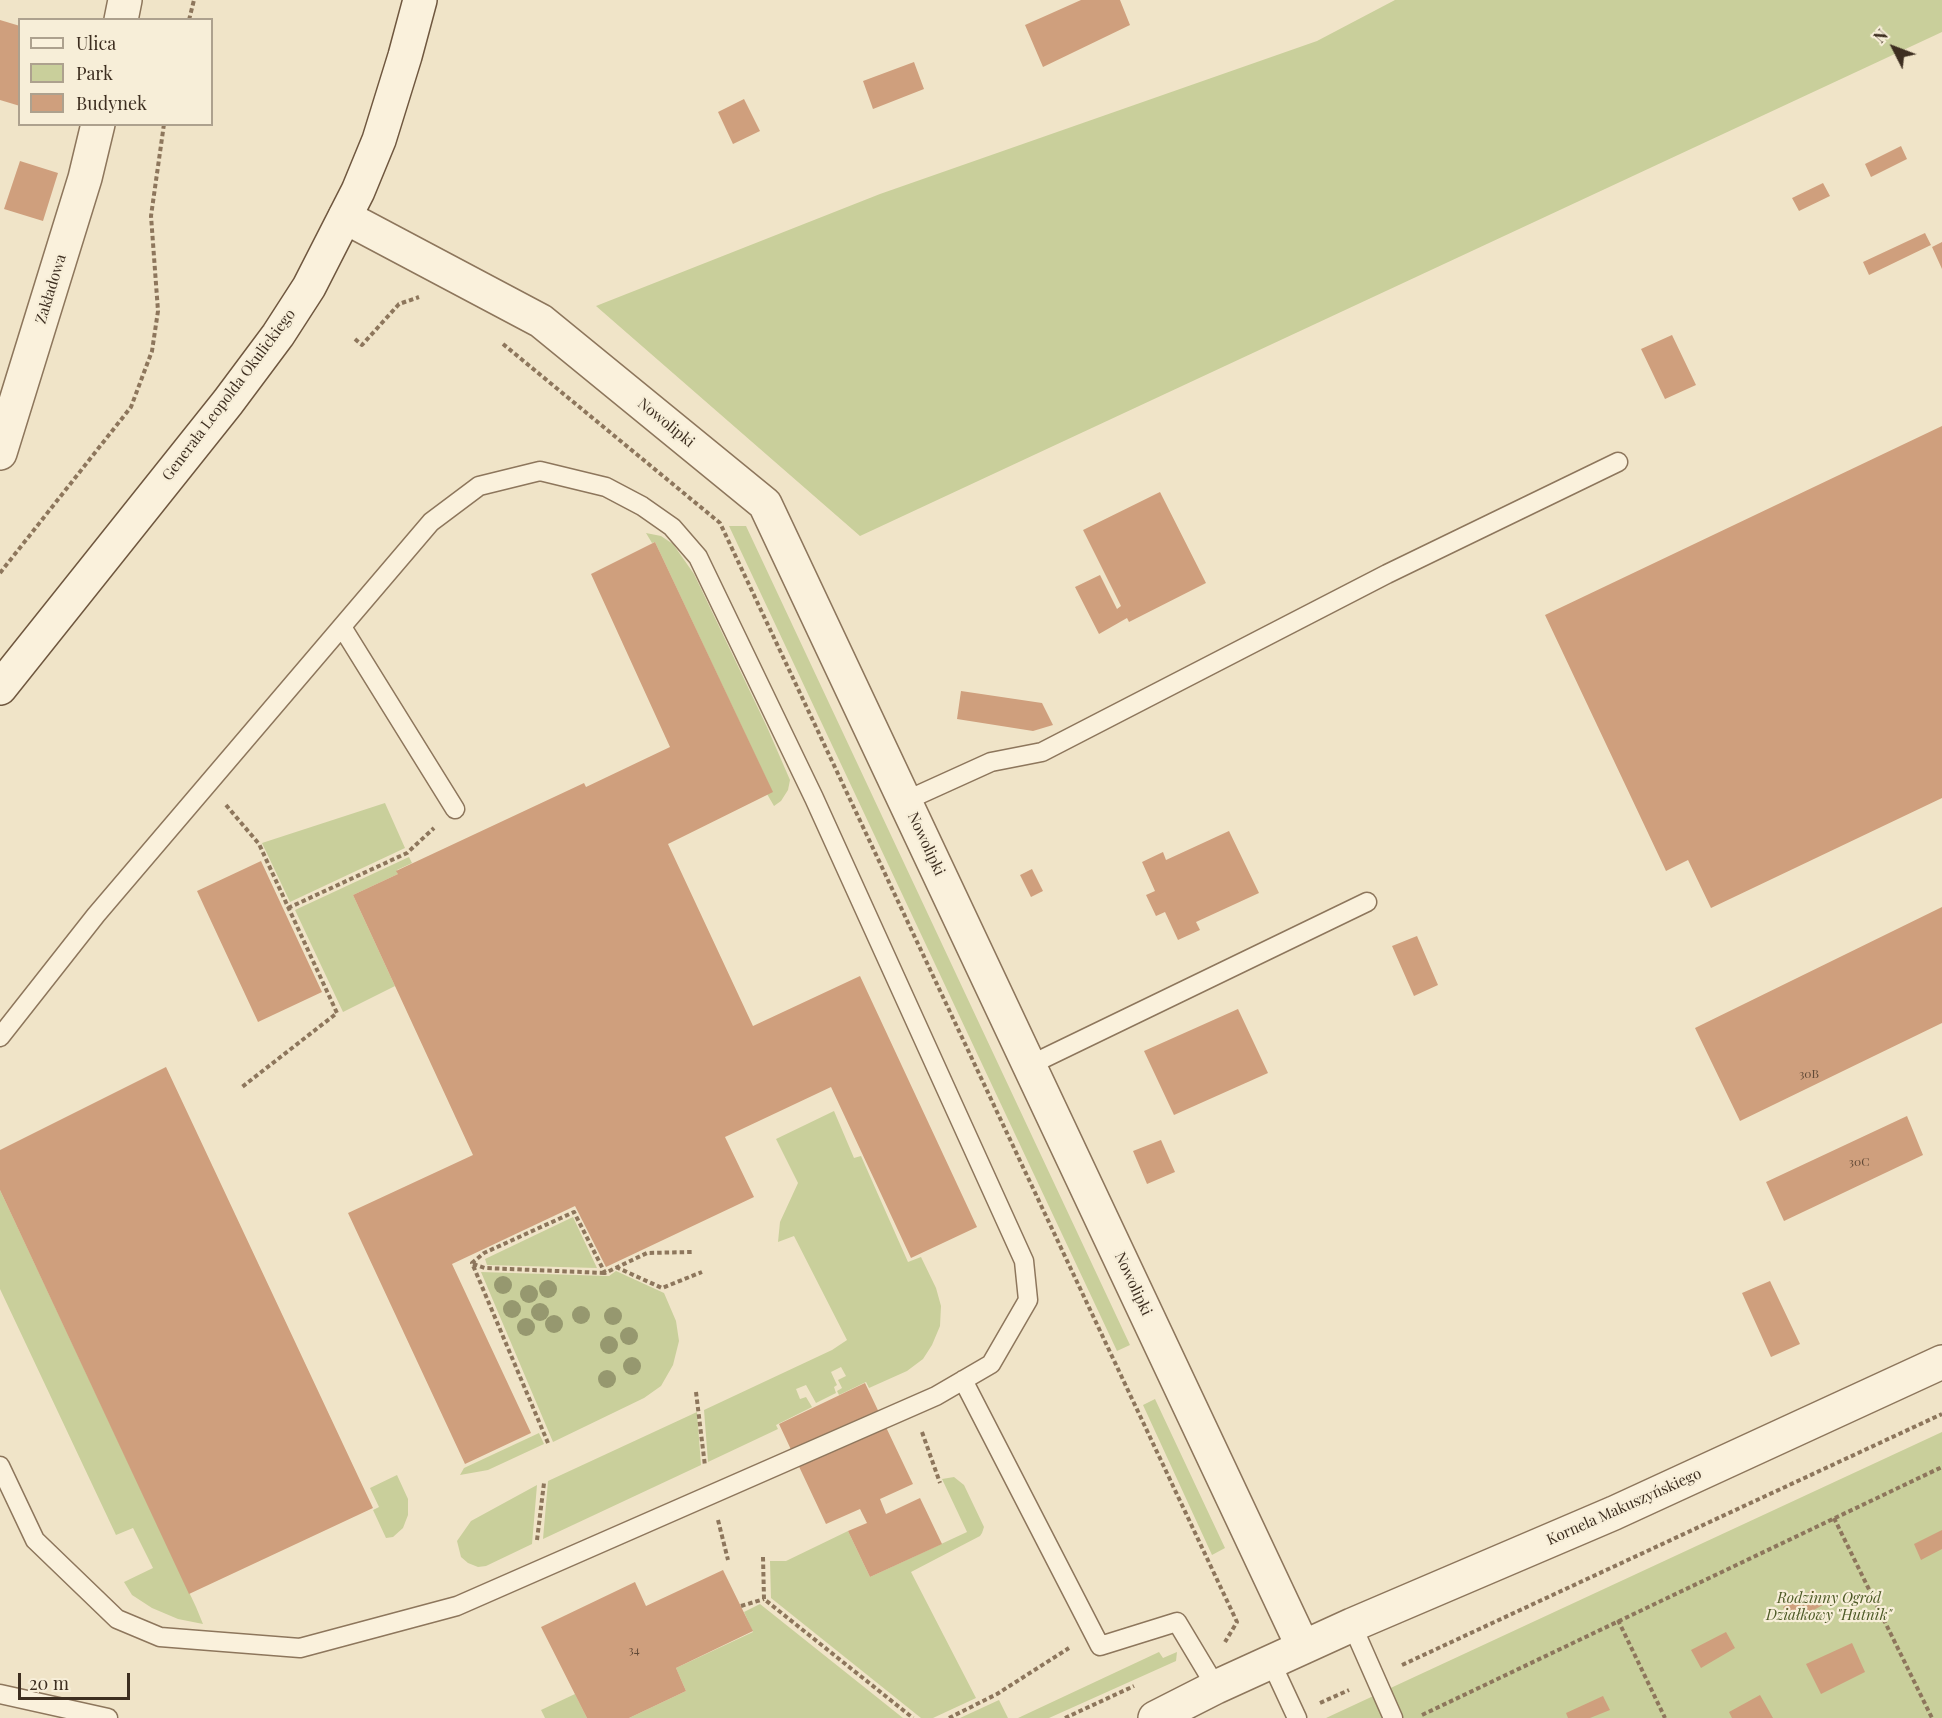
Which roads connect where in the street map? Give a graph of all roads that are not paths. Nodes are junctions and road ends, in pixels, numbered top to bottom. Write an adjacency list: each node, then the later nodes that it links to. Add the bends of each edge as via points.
1 (125, 0): 3 (street)
2 (420, 0): 5 (street, Generała Leopolda Okulickiego, via 379,140)
3 (121, 18)
4 (98, 126): 6 (street, Zakładowa, via 85,178)
5 (345, 217): 10 (street, Generała Leopolda Okulickiego, via 309,287 278,335); 11 (street, Nowolipki, via 541,321 765,504)
6 (7, 408): 7 (street, Zakładowa)
7 (0, 453)
8 (1618, 462): 11 (lane, via 1387,574 1042,752 991,762)
9 (342, 627): 12 (lane); 14 (lane, via 96,915); 17 (lane, via 431,522 479,486 540,471 606,487 642,506 672,527 698,557 814,798 1024,1261 1028,1300 991,1364)
10 (0, 688)
11 (905, 801): 15 (street, Nowolipki)
12 (455, 809)
13 (1367, 902): 15 (lane)
14 (0, 1037)
15 (1029, 1065): 20 (street, Nowolipki)
16 (1942, 1362): 19 (street, Kornela Makuszyńskiego, via 1614,1513)
17 (963, 1380): 18 (lane, via 936,1396 457,1606 300,1648 160,1637 117,1619 35,1540); 22 (lane, via 1100,1646 1177,1622)
18 (0, 1466)
19 (1352, 1625): 20 (street, Kornela Makuszyńskiego); 27 (lane)
20 (1303, 1647): 21 (street, Kornela Makuszyńskiego)
21 (1271, 1662): 22 (street, Kornela Makuszyńskiego); 24 (lane)
22 (1216, 1687): 26 (street, Kornela Makuszyńskiego)
23 (0, 1695): 25 (lane)
24 (1296, 1716)
25 (108, 1718)
26 (1155, 1718)
27 (1394, 1718)

